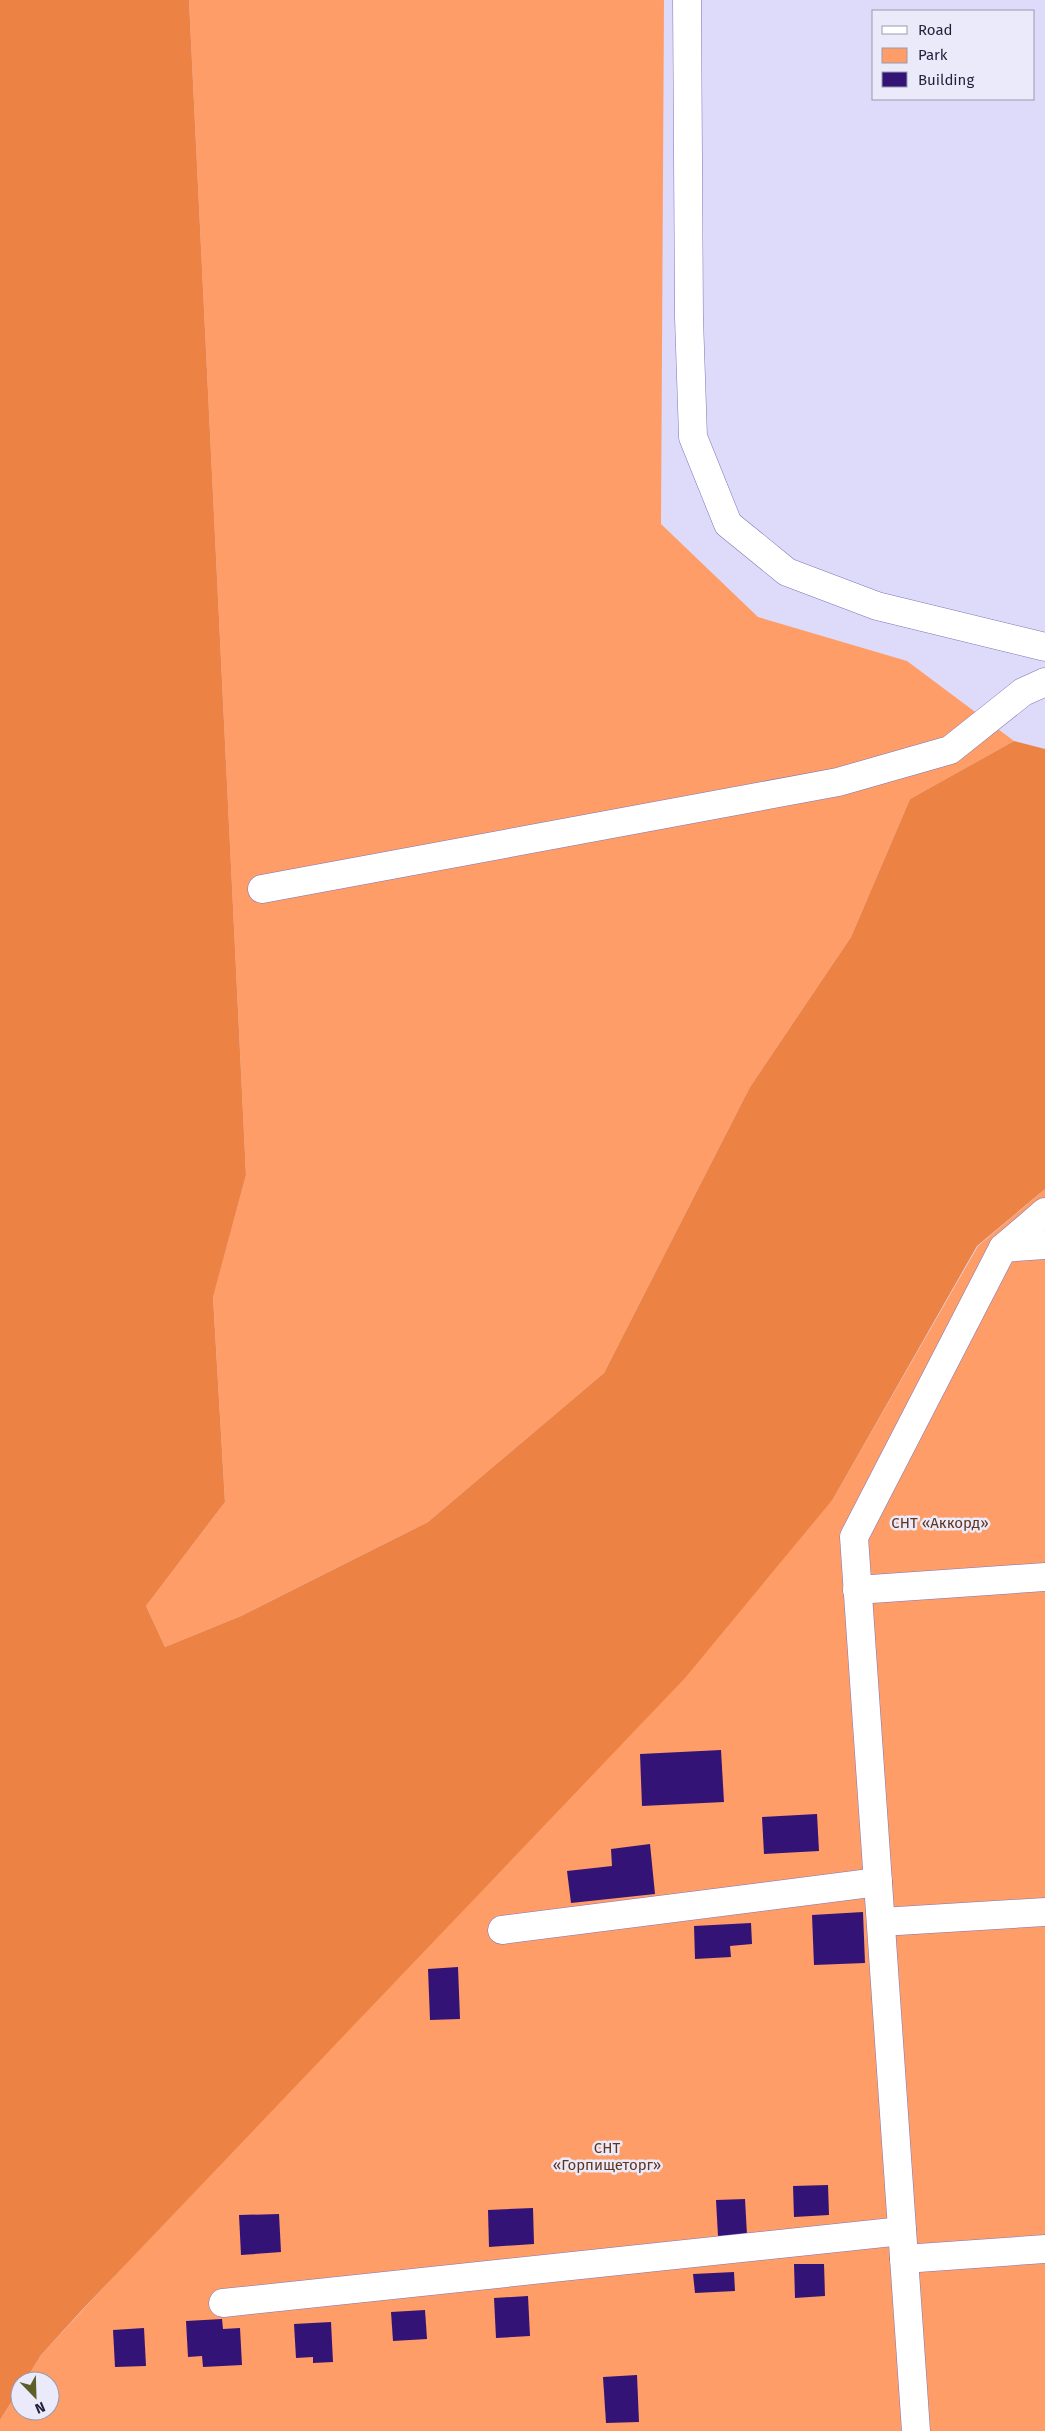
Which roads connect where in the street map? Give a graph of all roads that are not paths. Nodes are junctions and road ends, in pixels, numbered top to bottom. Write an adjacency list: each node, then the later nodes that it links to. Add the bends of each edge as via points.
1 (687, 0): 2 (street, via 693,437 728,524 787,572 876,606)
2 (1045, 647)
3 (1045, 682): 4 (street, via 1023,692 950,750 838,782)
4 (262, 889)
5 (1045, 1212): 7 (street)
6 (1045, 1245): 7 (street)
7 (1002, 1248): 9 (street, via 854,1537)
8 (1045, 1577): 9 (street)
9 (857, 1590): 10 (street)
10 (878, 1882): 12 (street); 13 (street)
11 (1045, 1912): 12 (street)
12 (881, 1922): 14 (street)
13 (502, 1930)
14 (902, 2232): 16 (street); 17 (street)
15 (1045, 2249): 16 (street)
16 (904, 2259): 18 (street)
17 (223, 2303)
18 (916, 2431)

